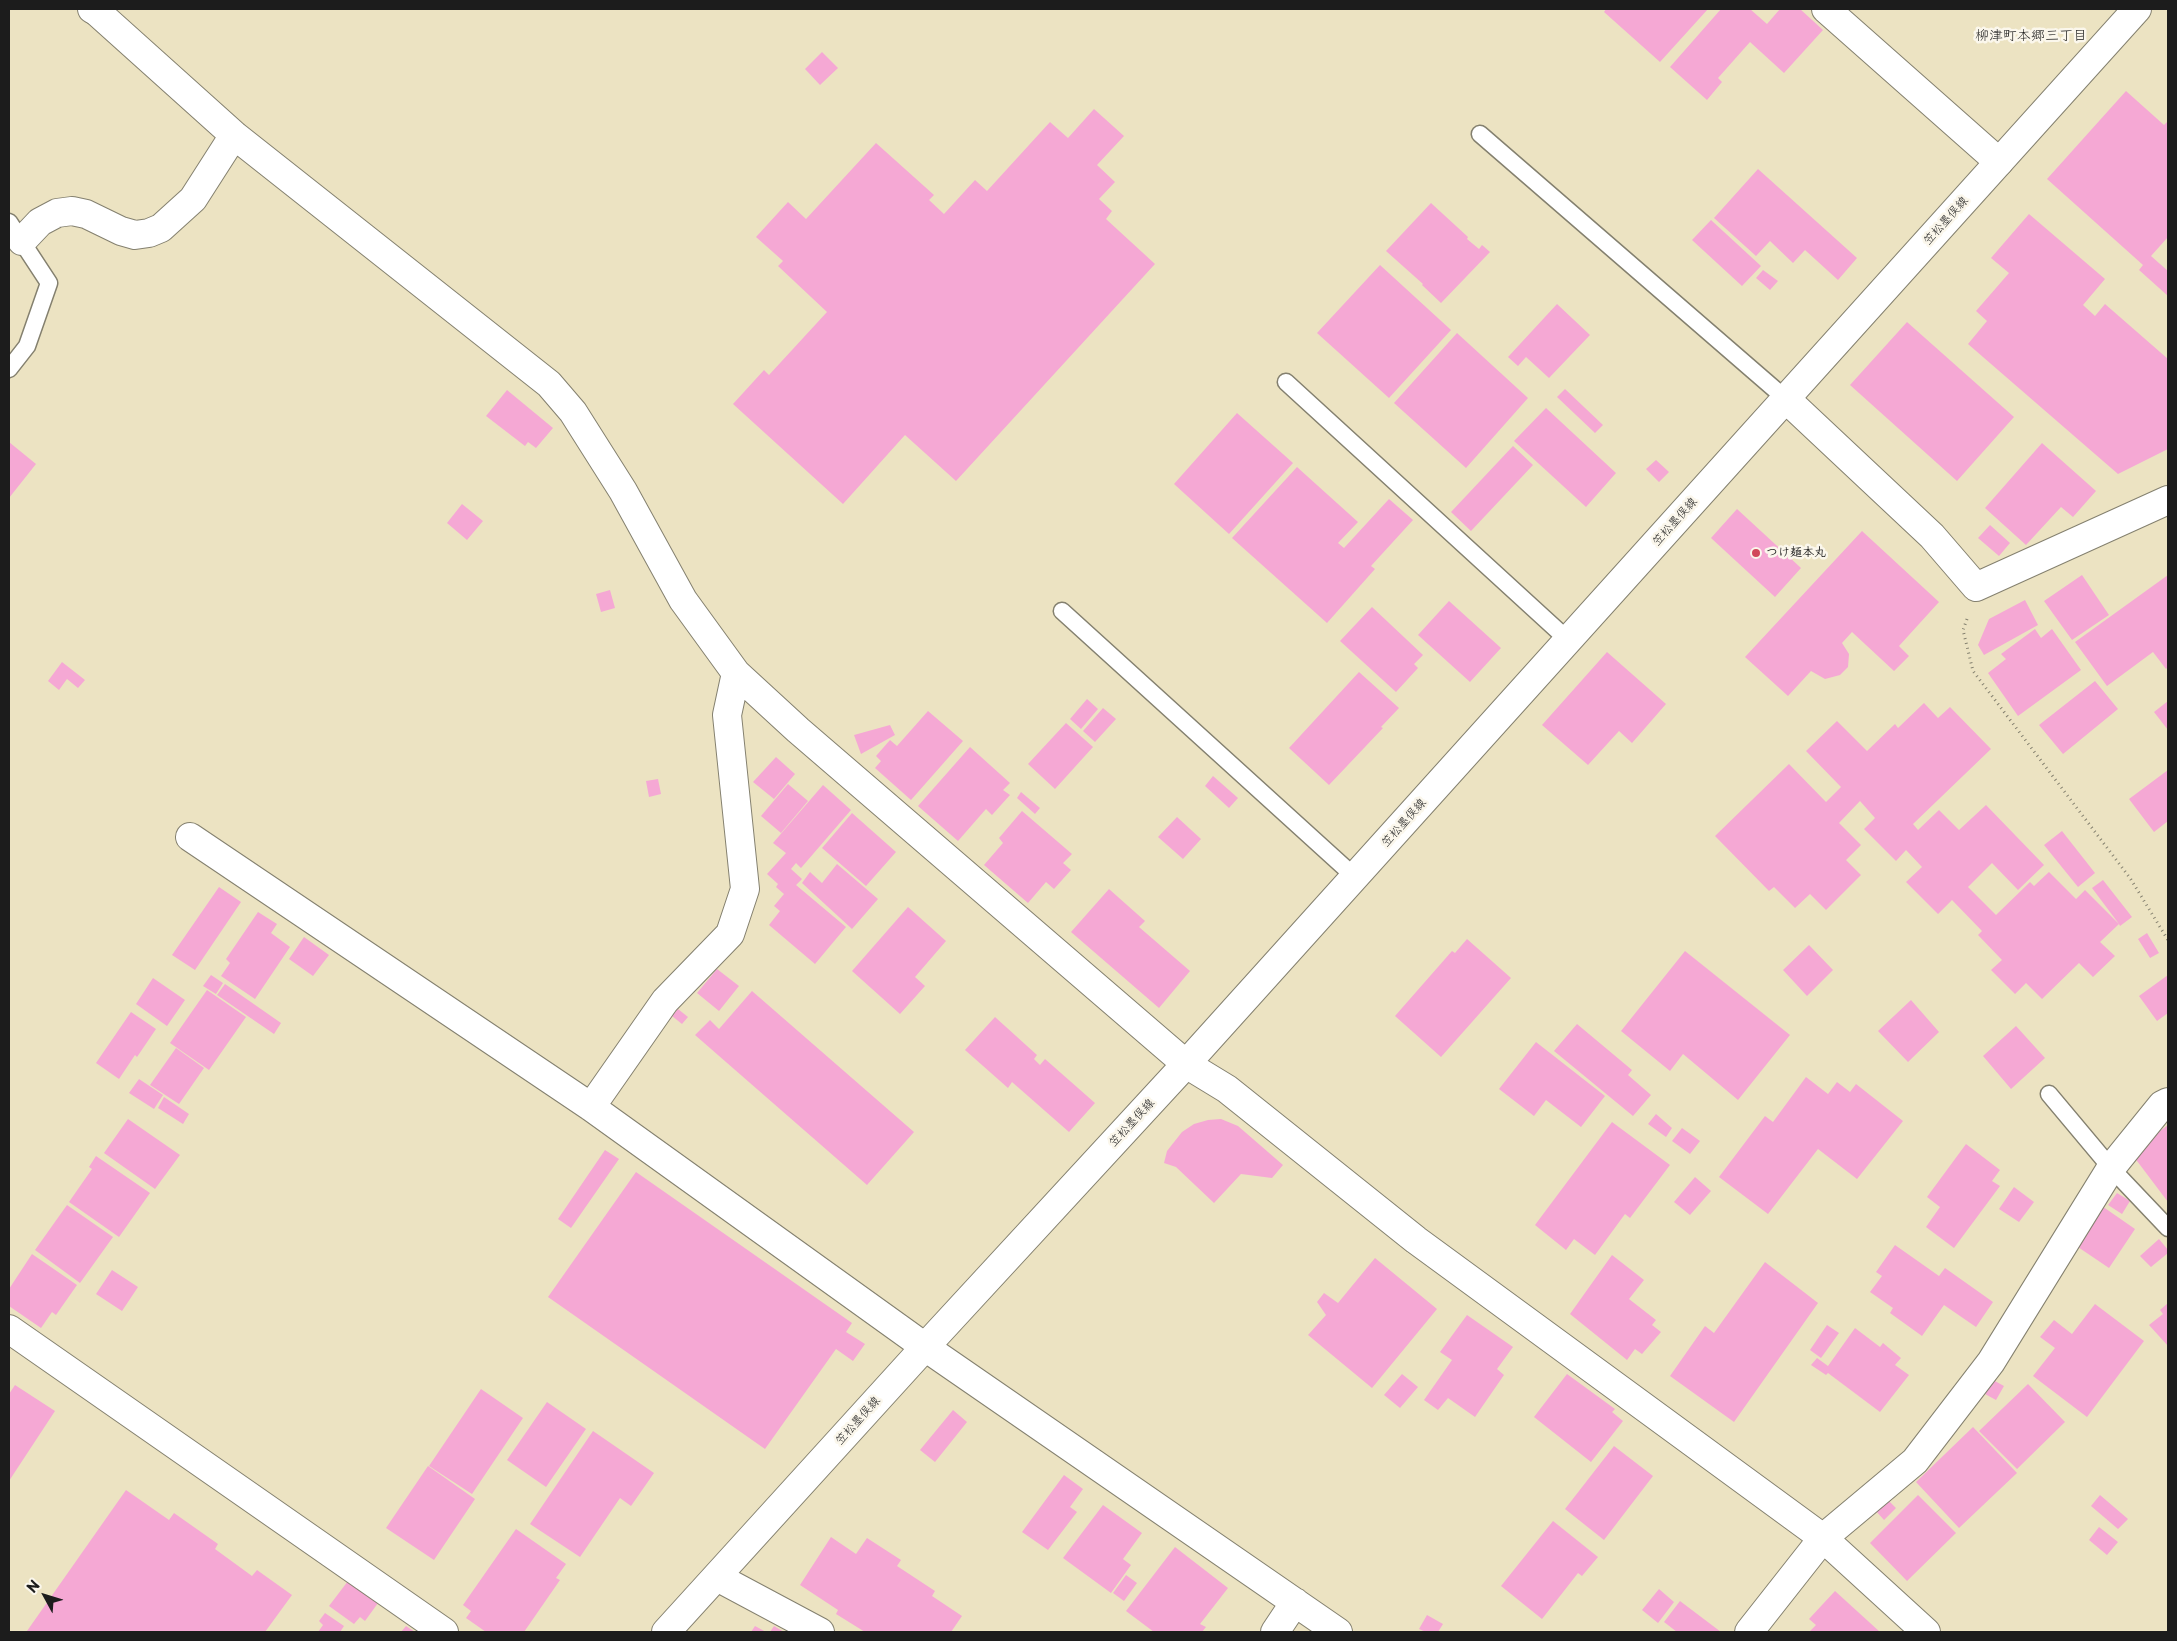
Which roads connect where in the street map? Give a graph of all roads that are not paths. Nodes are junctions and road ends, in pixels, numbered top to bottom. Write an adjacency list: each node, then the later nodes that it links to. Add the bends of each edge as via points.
1 (1826, 9): 6 (street)
2 (2137, 9): 6 (street, 笠松墨俣線)
3 (96, 10): 5 (street)
4 (1480, 134): 10 (lane)
5 (234, 135): 7 (street, via 193,199 161,228 135,235 72,211 57,213); 14 (street, via 549,384 573,412 623,491 683,600)
6 (1999, 162): 10 (street, 笠松墨俣線)
7 (16, 232): 8 (lane, via 49,283 27,346)
8 (9, 369)
9 (1286, 382): 13 (lane)
10 (1786, 399): 11 (street, via 1932,536 1976,587); 13 (street, 笠松墨俣線)
11 (2168, 500)
12 (1062, 611): 16 (lane)
13 (1568, 640): 16 (street, 笠松墨俣線)
14 (736, 673): 17 (street); 20 (street, via 727,715 745,890 730,934 665,1000)
15 (190, 837): 20 (street)
16 (1355, 877): 17 (street, 笠松墨俣線)
17 (1186, 1064): 24 (street, 笠松墨俣線); 25 (street, via 1227,1089 1416,1240)
18 (2049, 1094): 21 (lane)
19 (2168, 1102): 21 (street, via 2162,1105)
20 (591, 1107): 24 (street)
21 (2111, 1168): 22 (lane); 25 (street, via 1991,1362 1915,1461)
22 (2168, 1228)
23 (9, 1329): 28 (street)
24 (925, 1346): 26 (street, 笠松墨俣線); 27 (street)
25 (1823, 1538): 33 (street); 34 (street)
26 (717, 1577): 29 (street, 笠松墨俣線); 30 (street)
27 (1295, 1602): 31 (street); 32 (street)
28 (444, 1632)
29 (666, 1632)
30 (820, 1632)
31 (1275, 1632)
32 (1338, 1632)
33 (1749, 1632)
34 (1926, 1632)

